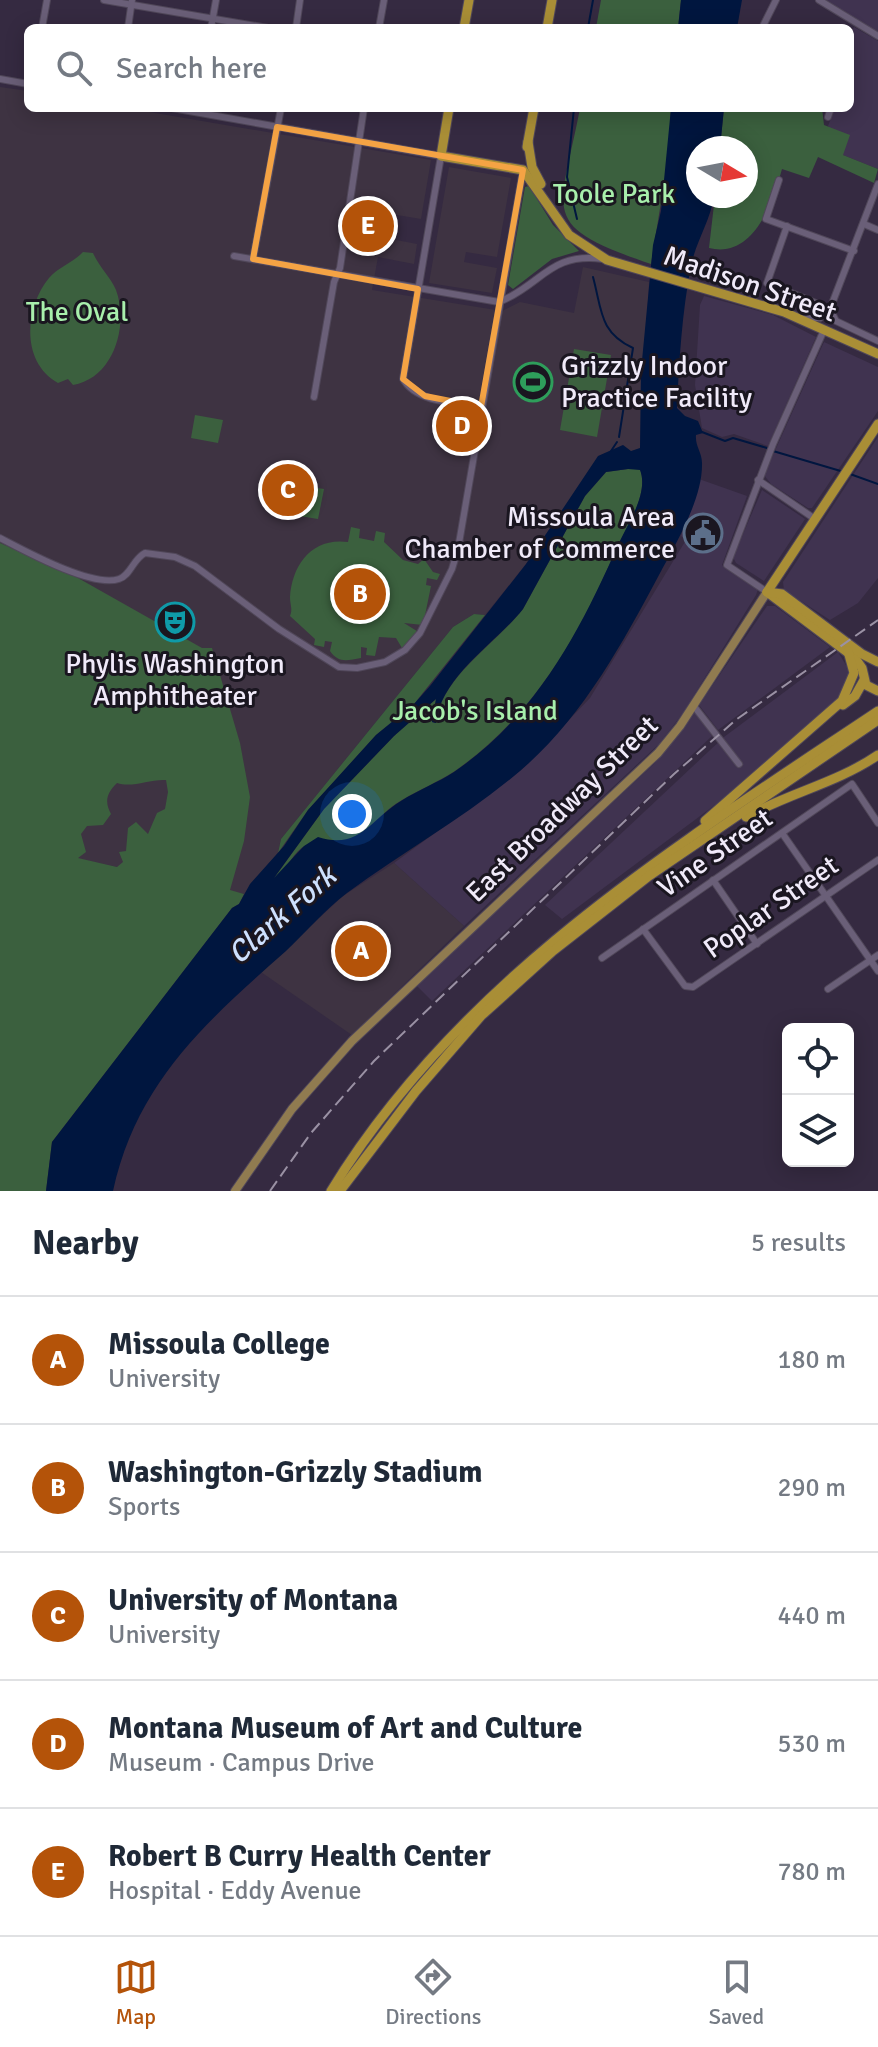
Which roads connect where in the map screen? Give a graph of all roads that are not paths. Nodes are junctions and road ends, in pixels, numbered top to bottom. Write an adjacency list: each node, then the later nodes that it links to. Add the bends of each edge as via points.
1 (47, 0): 11 (street)
2 (104, 0): 10 (street)
3 (216, 0): 13 (street)
4 (300, 0): 14 (street)
5 (384, 0): 15 (street)
6 (469, 0): 16 (highway)
7 (552, 0): 17 (highway)
8 (776, 0): 18 (street)
9 (819, 0): 19 (street)
10 (132, 3): 12 (street); 13 (street)
11 (43, 24)
12 (129, 24)
13 (211, 24)
14 (297, 24)
15 (380, 24)
16 (465, 24)
17 (548, 24)
18 (764, 24)
19 (849, 24)
20 (854, 27): 21 (street)
21 (878, 36)
22 (0, 79): 23 (street)
23 (24, 83)
24 (206, 112): 31 (street)
25 (280, 112): 31 (street)
26 (363, 112): 32 (street)
27 (448, 112): 34 (highway)
28 (533, 112): 33 (highway)
29 (830, 112): 30 (street)
30 (828, 117)
31 (277, 127): 32 (street); 44 (street)
32 (359, 141): 34 (street); 46 (street)
33 (528, 142): 35 (highway); 40 (highway, via 532,167)
34 (441, 156): 35 (highway); 47 (street)
35 (523, 170): 40 (highway); 48 (street)
36 (779, 180): 39 (street, via 766,219)
37 (878, 184): 38 (street)
38 (864, 224): 41 (street); 42 (street)
39 (787, 226): 42 (street); 49 (street, Madison Street, via 767,283)
40 (562, 227): 45 (highway, Madison Street)
41 (878, 230)
42 (854, 251): 49 (street)
43 (234, 256): 44 (street)
44 (253, 259): 46 (street)
45 (607, 260): 48 (street, via 562,261); 50 (highway, Madison Street)
46 (339, 271): 47 (street); 54 (street)
47 (418, 289): 48 (street); 55 (street, via 403,379 425,396)
48 (499, 302): 55 (street)
49 (830, 309): 50 (street, via 820,318); 52 (street, Madison Street, via 836,321)
50 (798, 318): 51 (highway, Madison Street)
51 (824, 330): 53 (highway, Madison Street); 57 (street)
52 (878, 341)
53 (876, 355)
54 (314, 397)
55 (481, 407): 59 (street, via 452,569 420,633 399,655 378,664 351,668 327,662 179,559 145,553 123,577 110,580 76,573)
56 (878, 424): 58 (highway, East Broadway Street)
57 (758, 480): 58 (street); 60 (street, via 727,565)
58 (815, 519): 60 (highway, East Broadway Street)
59 (0, 538)
60 (767, 592): 61 (highway); 62 (highway, via 782,594); 65 (main road, East Broadway Street)
61 (848, 651): 63 (highway); 66 (highway, via 853,680)
62 (878, 662): 63 (highway)
63 (864, 676): 64 (highway); 66 (highway, via 855,696)
64 (877, 690)
65 (693, 705): 69 (street); 85 (main road, East Broadway Street, via 658,753 351,1043 292,1109)
66 (831, 712): 73 (highway)
67 (877, 715): 72 (highway); 73 (highway)
68 (878, 755): 72 (highway, via 839,777 777,800)
69 (739, 764)
70 (878, 823): 71 (street, Vine Street, via 852,784)
71 (782, 833): 75 (street, Vine Street); 76 (street)
72 (698, 844): 84 (highway, via 553,951)
73 (671, 849): 84 (highway, via 566,929 475,1011)
74 (878, 860): 76 (street, Poplar Street)
75 (713, 880): 77 (street, Vine Street); 78 (street)
76 (825, 896): 78 (street, Poplar Street); 81 (street)
77 (643, 929): 78 (street, Poplar Street, via 688,988); 80 (street, Vine Street)
78 (757, 944)
79 (878, 955): 81 (street)
80 (602, 958)
81 (871, 960): 82 (street); 83 (street)
82 (878, 971)
83 (828, 989)
84 (434, 1064): 86 (highway); 87 (highway)
85 (235, 1191)
86 (331, 1191)
87 (340, 1191)

